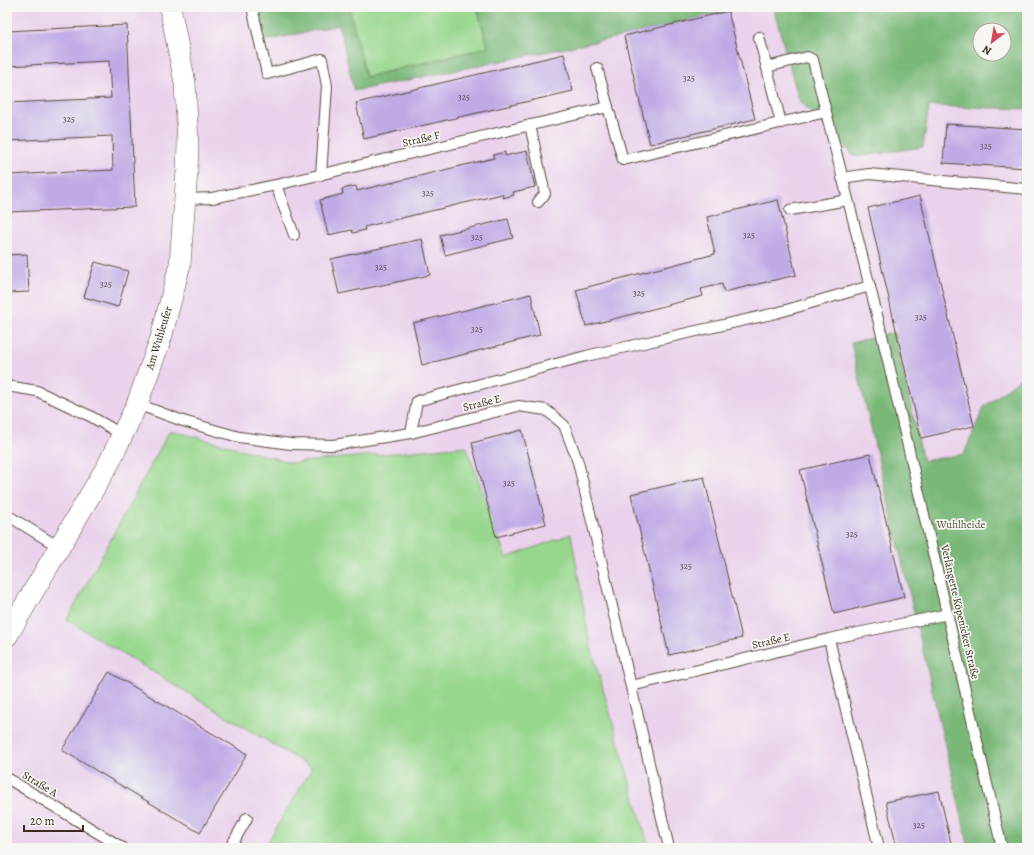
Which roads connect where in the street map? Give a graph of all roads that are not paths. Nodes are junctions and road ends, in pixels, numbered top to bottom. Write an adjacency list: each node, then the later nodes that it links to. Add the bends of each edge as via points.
1 (170, 7): 14 (street, Am Wuhleufer, via 184,83 188,145)
2 (252, 7): 10 (lane, via 267,74 322,59 327,86)
3 (759, 37): 4 (lane)
4 (767, 67): 7 (lane, Verlängerte Köpenicker Straße, via 806,57 813,60); 8 (lane)
5 (597, 68): 6 (lane)
6 (608, 107): 8 (lane, via 623,160); 9 (lane, Straße F)
7 (826, 112): 8 (lane); 11 (lane, Verlängerte Köpenicker Straße)
8 (781, 123)
9 (530, 125): 10 (lane, Straße F); 16 (lane, via 545,194)
10 (321, 175): 12 (lane, Straße F)
11 (842, 178): 13 (lane, via 869,174); 15 (lane, Verlängerte Köpenicker Straße)
12 (276, 185): 14 (lane, Straße F, via 212,198); 18 (lane)
13 (1027, 189)
14 (186, 199): 21 (street, Am Wuhleufer, via 180,264 161,338)
15 (848, 200): 17 (lane); 19 (lane, Verlängerte Köpenicker Straße)
16 (538, 202)
17 (790, 210)
18 (294, 235)
19 (870, 286): 22 (lane, via 776,312 586,356 417,401); 26 (lane, Verlängerte Köpenicker Straße)
20 (7, 386): 23 (lane, via 37,391)
21 (137, 404): 22 (lane, Straße E, via 183,421 239,437 291,444 333,445); 23 (street, Am Wuhleufer)
22 (411, 434): 29 (lane, Straße E, via 518,406 546,410 564,425 578,462)
23 (123, 435): 25 (street, Am Wuhleufer)
24 (7, 515): 25 (lane)
25 (59, 547): 27 (street, Am Wuhleufer)
26 (948, 614): 28 (lane, Straße E); 36 (lane, Verlängerte Köpenicker Straße)
27 (7, 636)
28 (829, 639): 29 (lane, Straße E); 35 (lane)
29 (631, 686): 34 (lane, Straße E)
30 (7, 778): 32 (lane, Straße A)
31 (247, 818): 33 (lane)
32 (123, 848)
33 (230, 848)
34 (669, 848)
35 (879, 848)
36 (1002, 848)

